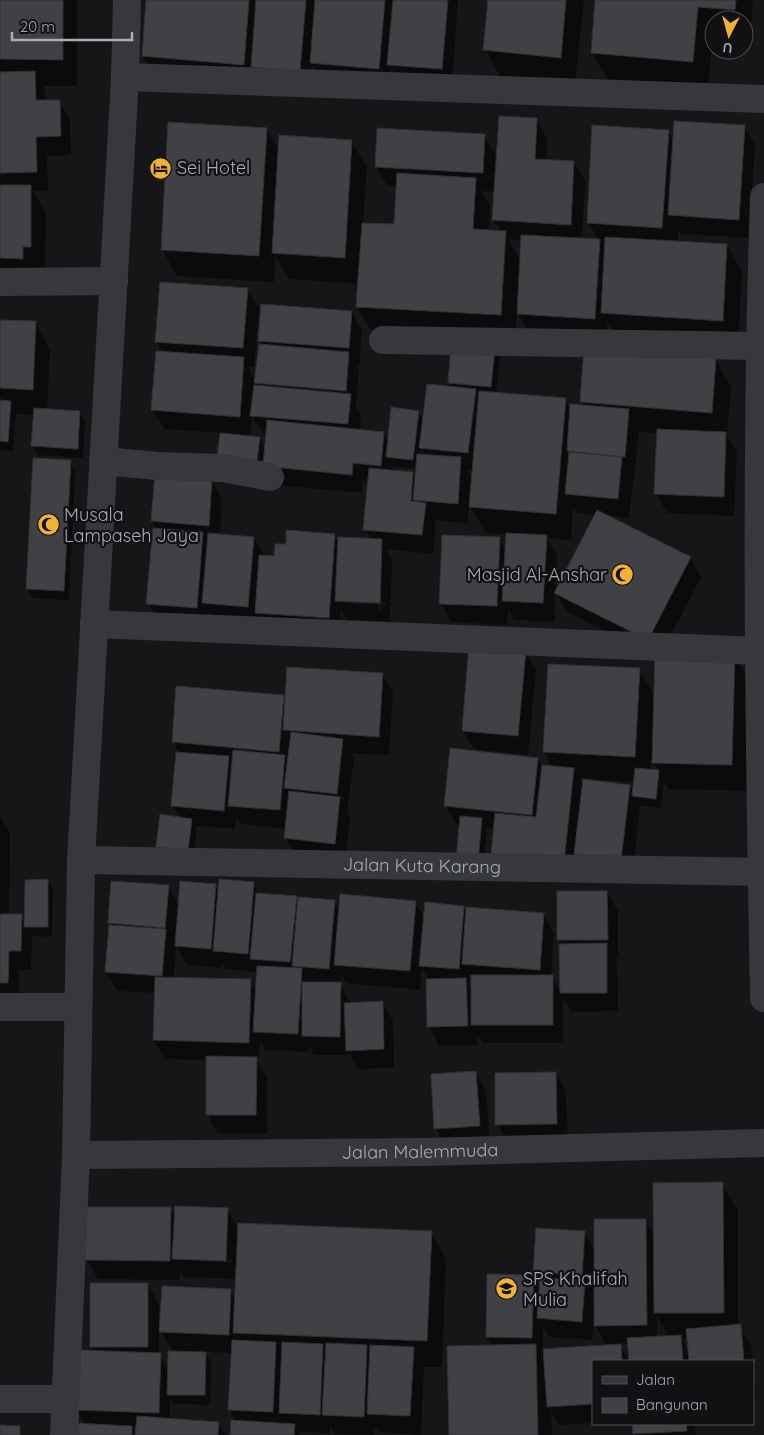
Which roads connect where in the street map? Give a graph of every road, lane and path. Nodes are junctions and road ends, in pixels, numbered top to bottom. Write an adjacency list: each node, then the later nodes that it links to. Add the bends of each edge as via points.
1 (127, 0): 2 (street)
2 (125, 77): 3 (street); 5 (street)
3 (764, 99)
4 (764, 197): 8 (street)
5 (114, 281): 6 (street); 9 (street)
6 (0, 282)
7 (383, 340): 8 (street)
8 (759, 346): 11 (street)
9 (103, 461): 10 (street, via 223,468); 12 (street)
10 (270, 477)
11 (761, 509): 13 (street)
12 (94, 624): 13 (street); 14 (street)
13 (758, 651): 15 (street)
14 (81, 860): 15 (street, Jalan Kuta Karang); 18 (street)
15 (763, 872): 16 (street)
16 (764, 998)
17 (0, 1007): 18 (street)
18 (77, 1007): 20 (street)
19 (764, 1143): 20 (street, Jalan Malemmuda, via 424,1152)
20 (76, 1154): 21 (street)
21 (64, 1399): 22 (street); 23 (street)
22 (0, 1400)
23 (64, 1435)

